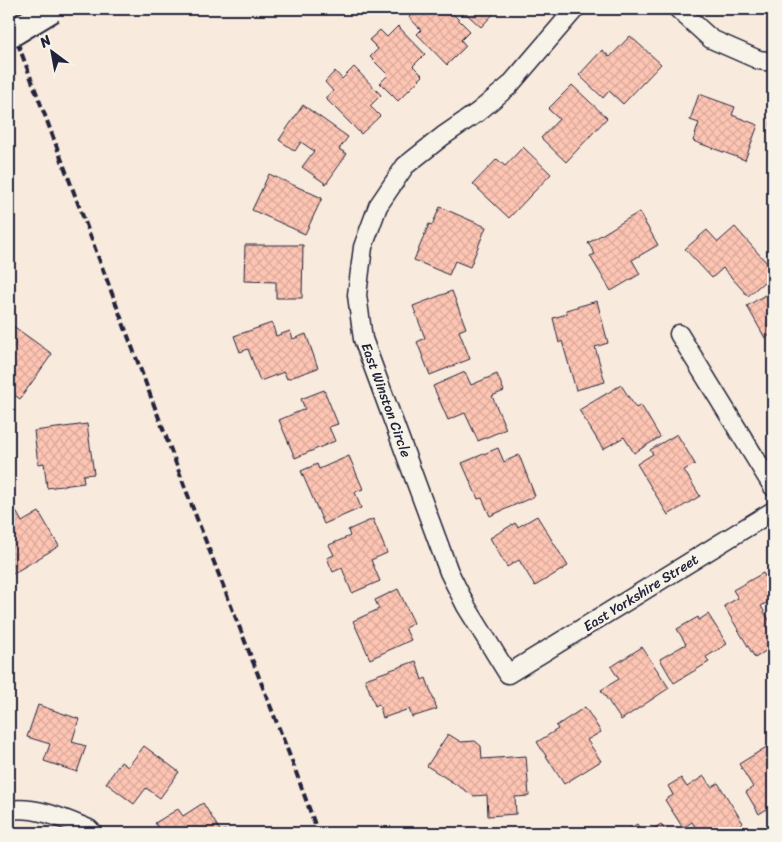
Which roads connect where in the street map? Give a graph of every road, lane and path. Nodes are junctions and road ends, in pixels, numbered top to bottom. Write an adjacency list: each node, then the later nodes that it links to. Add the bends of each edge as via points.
1 (52, 9): 4 (main road, bridge)
2 (575, 9): 9 (street, East Winston Circle, via 509,86 405,166 378,206 363,247 358,295 363,339 449,572)
3 (678, 9): 5 (street, via 711,39 759,60)
4 (9, 36)
5 (773, 62)
6 (679, 334): 7 (street)
7 (773, 487)
8 (773, 511): 9 (street, East Yorkshire Street)
9 (508, 674)
10 (9, 810): 11 (street, via 52,814)
11 (93, 833)

